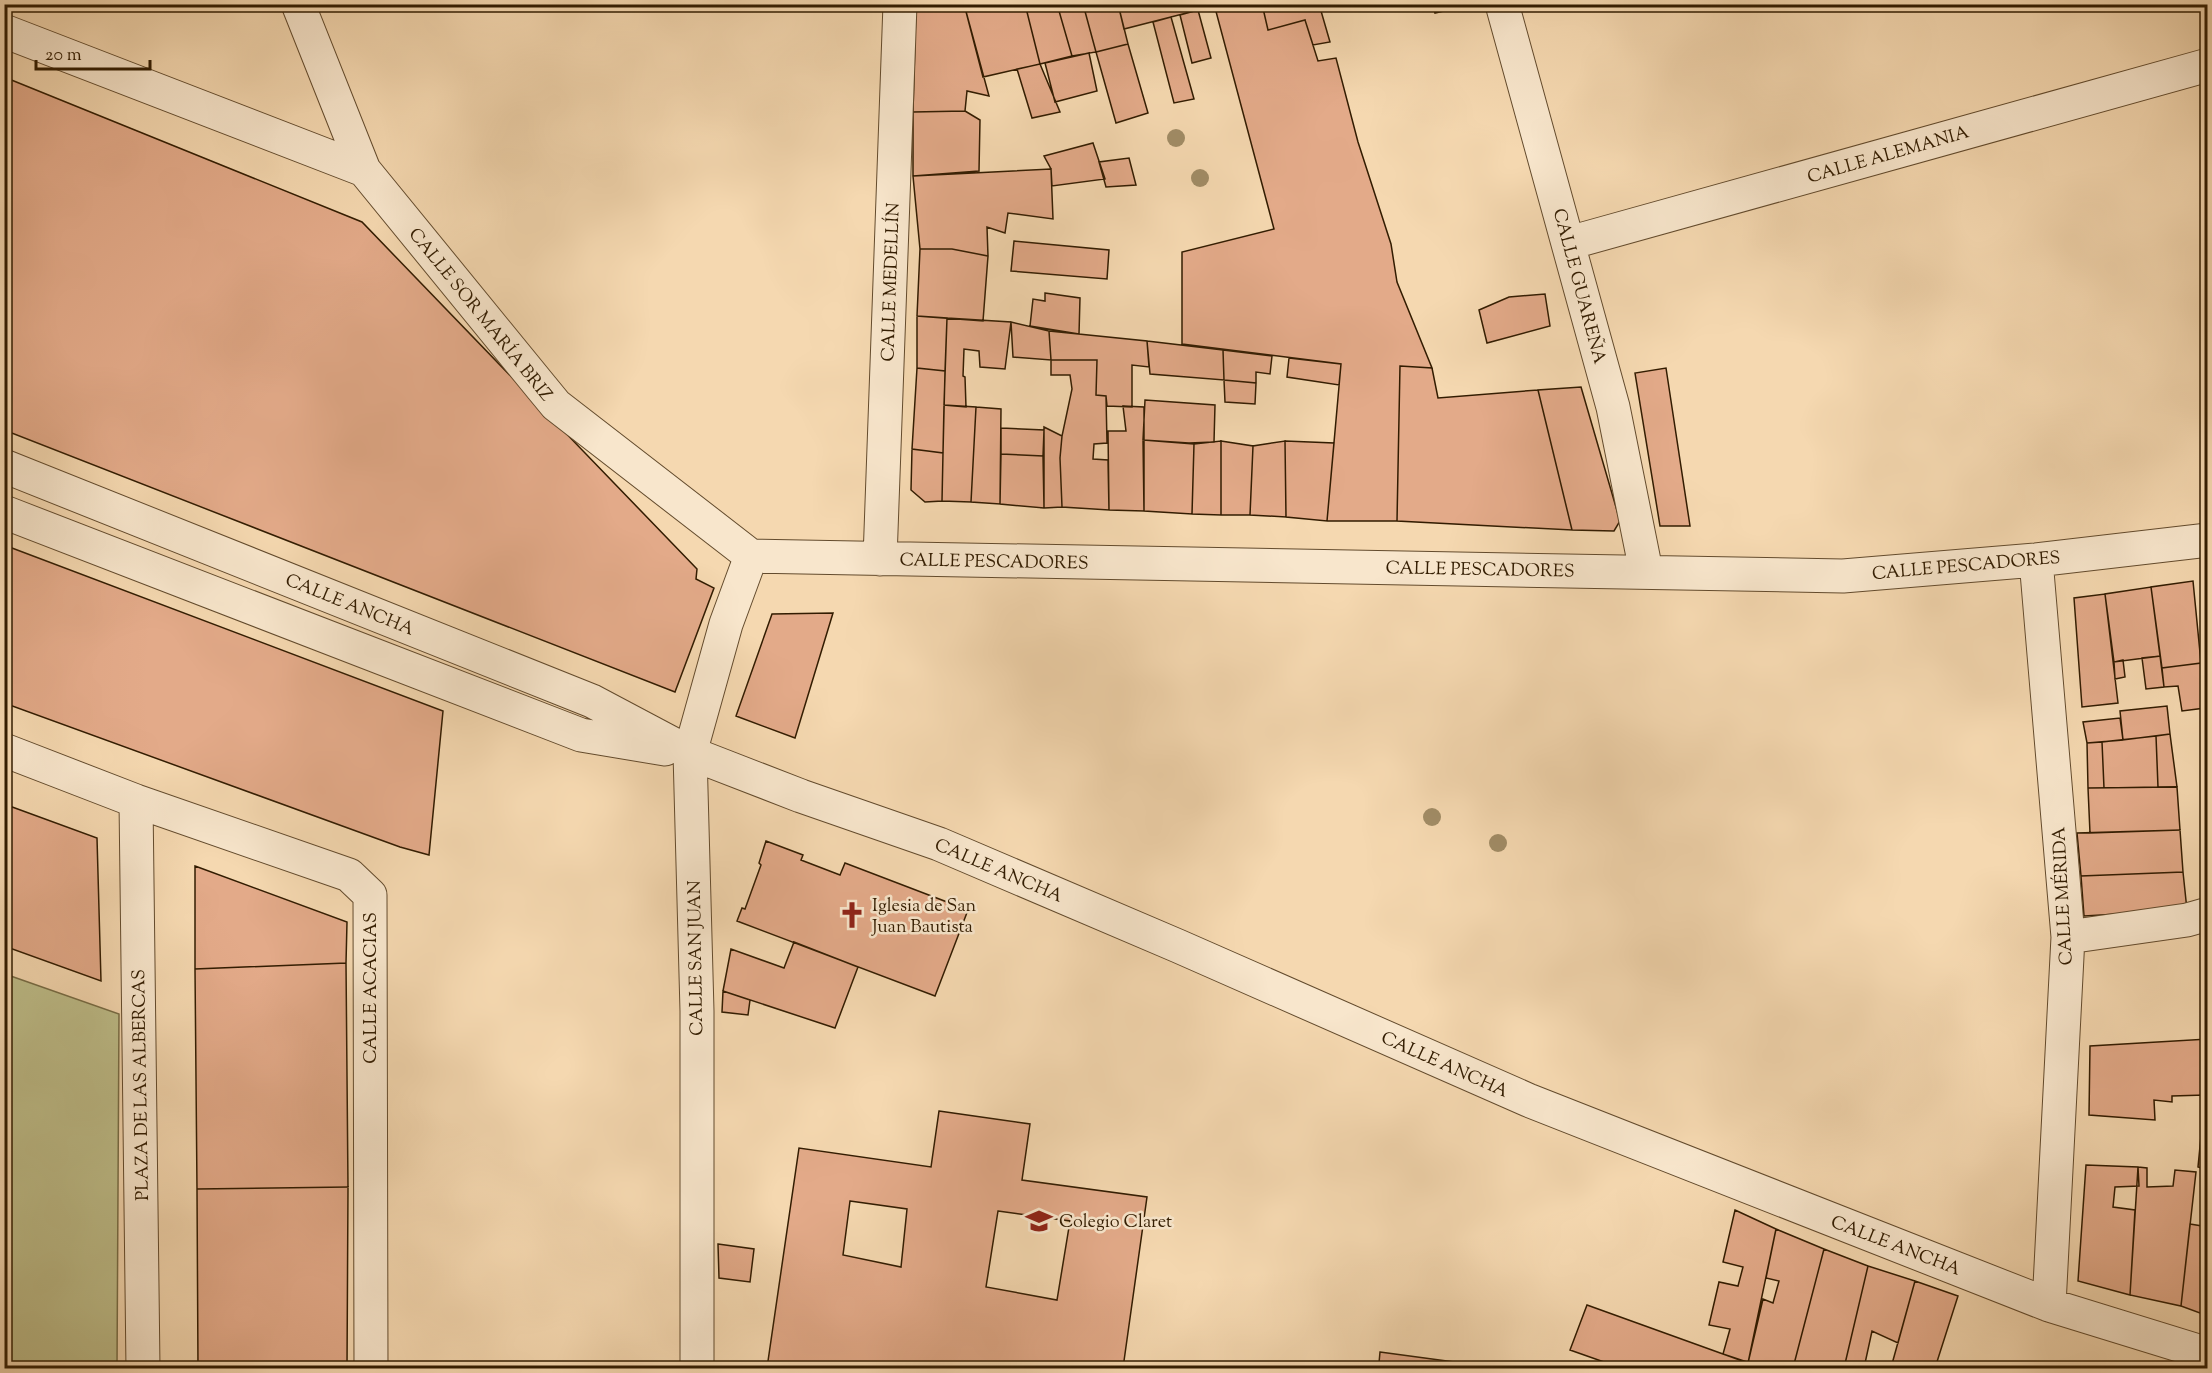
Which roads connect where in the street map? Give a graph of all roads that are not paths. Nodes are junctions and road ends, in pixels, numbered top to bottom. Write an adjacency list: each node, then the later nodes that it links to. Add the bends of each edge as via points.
1 (297, 4): 6 (street, CALLE SOR MARÍA BRIZ)
2 (900, 4): 12 (street, CALLE MEDELLÍN)
3 (1502, 4): 7 (street, CALLE GUAREÑA)
4 (4, 31): 6 (street)
5 (2208, 65): 7 (street, CALLE ALEMANIA)
6 (364, 171): 11 (street, CALLE SOR MARÍA BRIZ, via 556,405)
7 (1569, 243): 14 (street, CALLE GUAREÑA, via 1613,407)
8 (4, 466): 16 (street, CALLE ANCHA, via 592,700)
9 (4, 512): 16 (street, CALLE ANCHA, via 581,735)
10 (2208, 540): 13 (street, CALLE PESCADORES)
11 (751, 556): 12 (street, CALLE PESCADORES); 16 (street, CALLE SAN JUAN, via 726,624)
12 (880, 559): 14 (street, CALLE PESCADORES)
13 (2036, 560): 14 (street, CALLE PESCADORES, via 1843,576); 19 (street, CALLE MÉRIDA)
14 (1646, 571)
15 (4, 750): 17 (street, CALLE ACACIAS)
16 (690, 753): 20 (street, CALLE ANCHA, via 939,844 1528,1100); 24 (street, CALLE SAN JUAN, via 697,1011)
17 (136, 801): 22 (street, PLAZA DE LAS ALBERCAS); 23 (street, CALLE ACACIAS, via 349,875 370,895)
18 (2208, 914): 19 (street)
19 (2068, 937): 20 (street, CALLE MÉRIDA)
20 (2049, 1305): 21 (street, CALLE ANCHA)
21 (2208, 1354)
22 (143, 1368)
23 (371, 1368)
24 (697, 1368)

